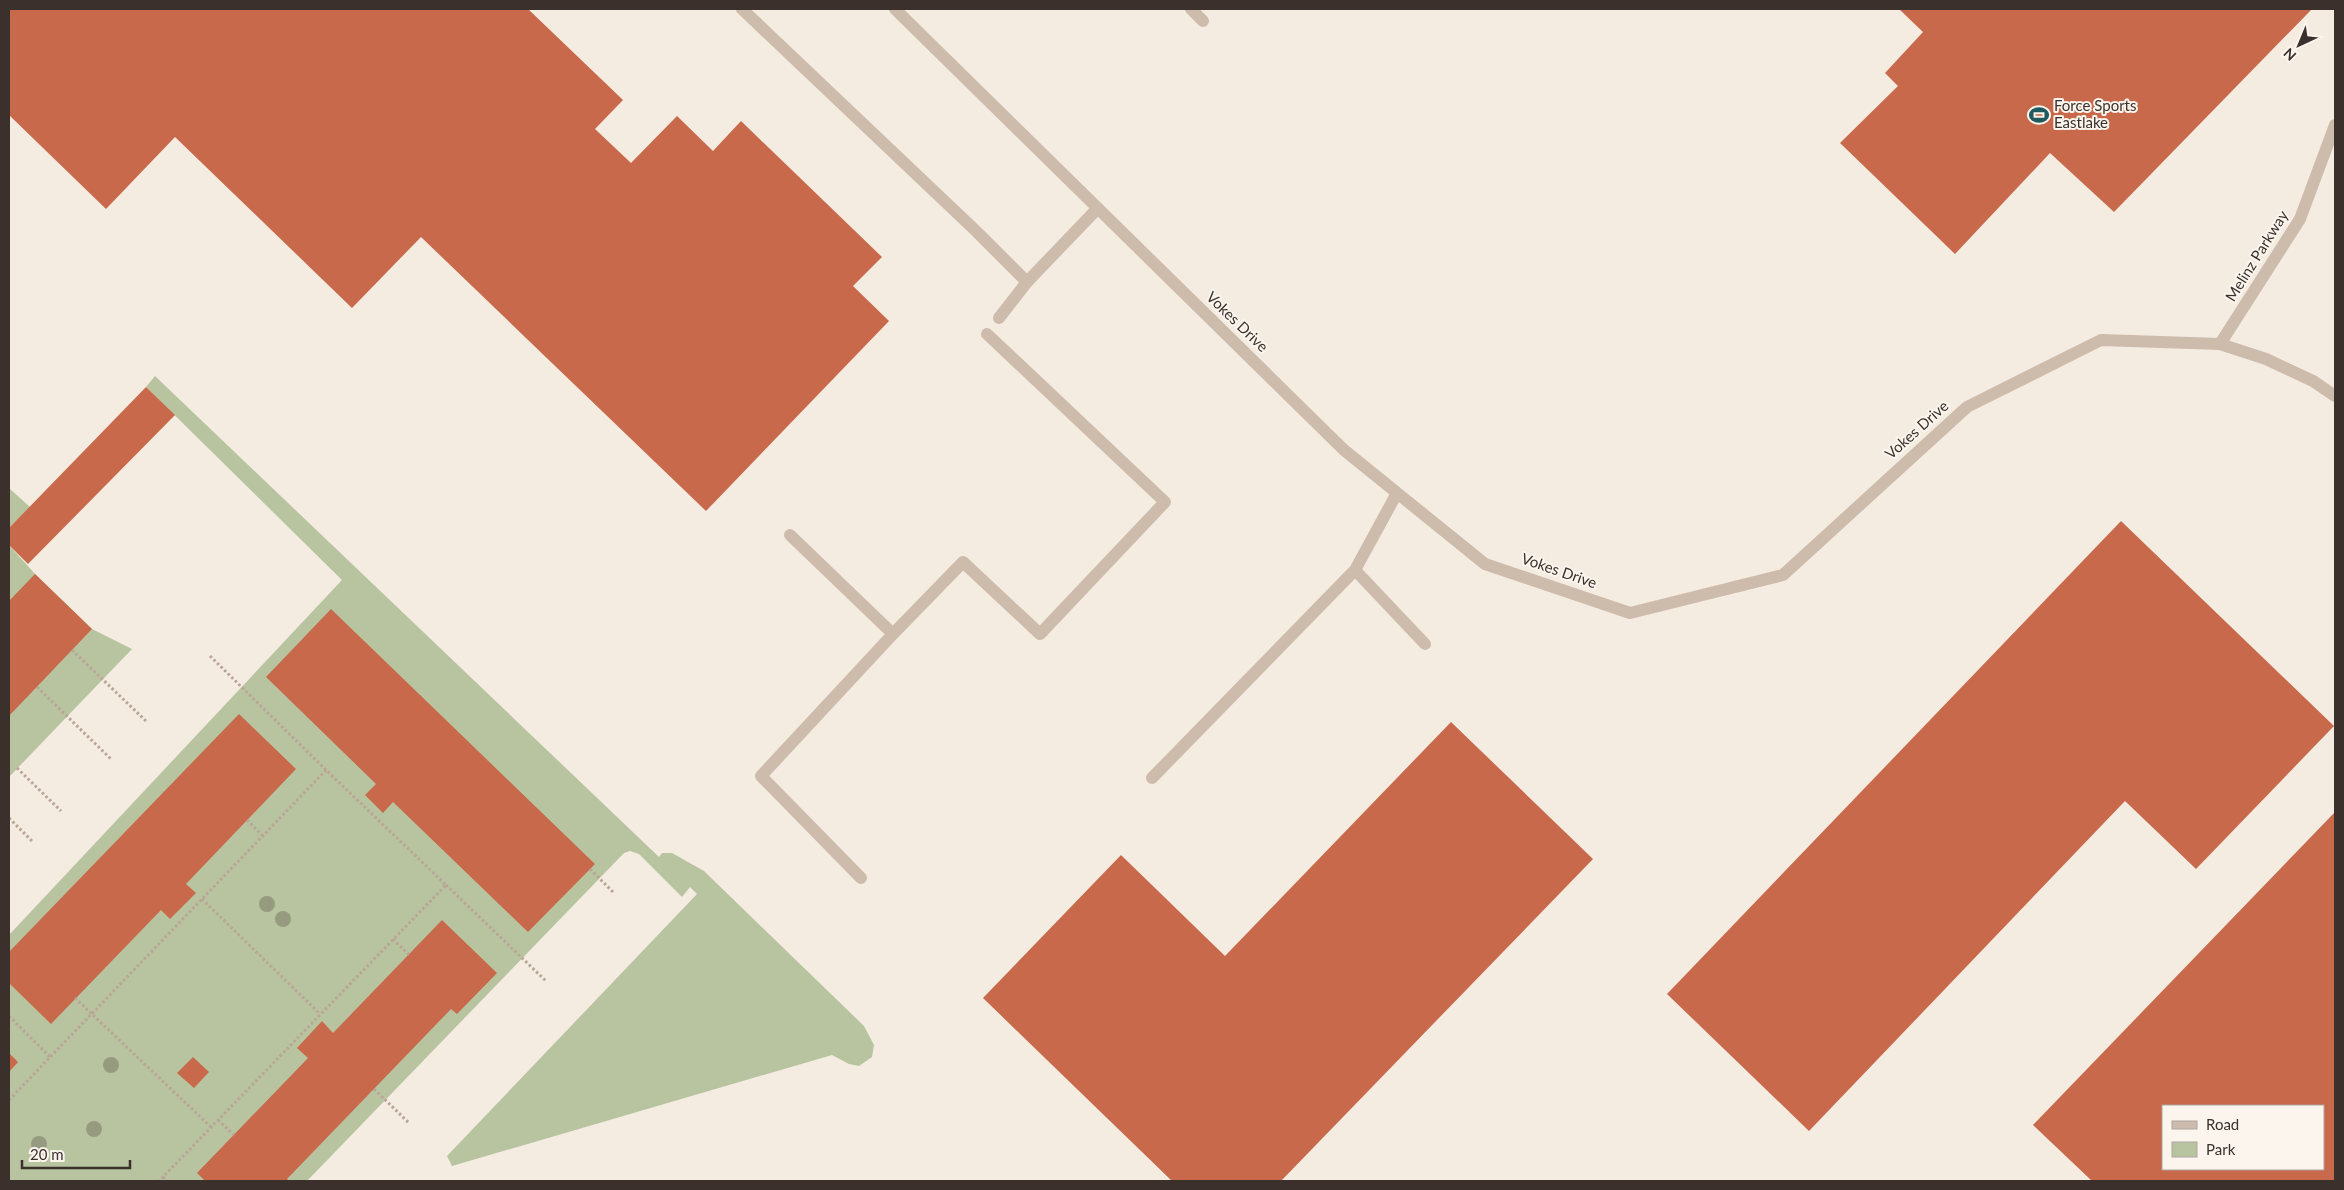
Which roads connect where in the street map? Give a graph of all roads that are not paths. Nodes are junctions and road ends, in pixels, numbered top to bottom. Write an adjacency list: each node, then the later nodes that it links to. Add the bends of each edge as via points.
1 (742, 9): 7 (street)
2 (895, 9): 6 (street, Vokes Drive)
3 (1191, 9): 4 (street)
4 (1203, 21)
5 (2335, 125): 10 (street, Melinz Parkway, via 2300,220)
6 (1098, 208): 7 (street); 12 (street, Vokes Drive, via 1344,450)
7 (1026, 282): 8 (street)
8 (999, 318)
9 (987, 334): 15 (street, via 1165,502 1040,634 963,562)
10 (2220, 344): 11 (street, Vokes Drive, via 2266,359 2313,381); 12 (street, Vokes Drive, via 2101,340 1967,407 1783,575 1630,612 1485,564)
11 (2335, 396)
12 (1397, 493): 14 (street)
13 (790, 535): 15 (street)
14 (1355, 570): 16 (street); 17 (street)
15 (893, 634): 18 (street, via 761,776)
16 (1425, 644)
17 (1152, 778)
18 (861, 878)

